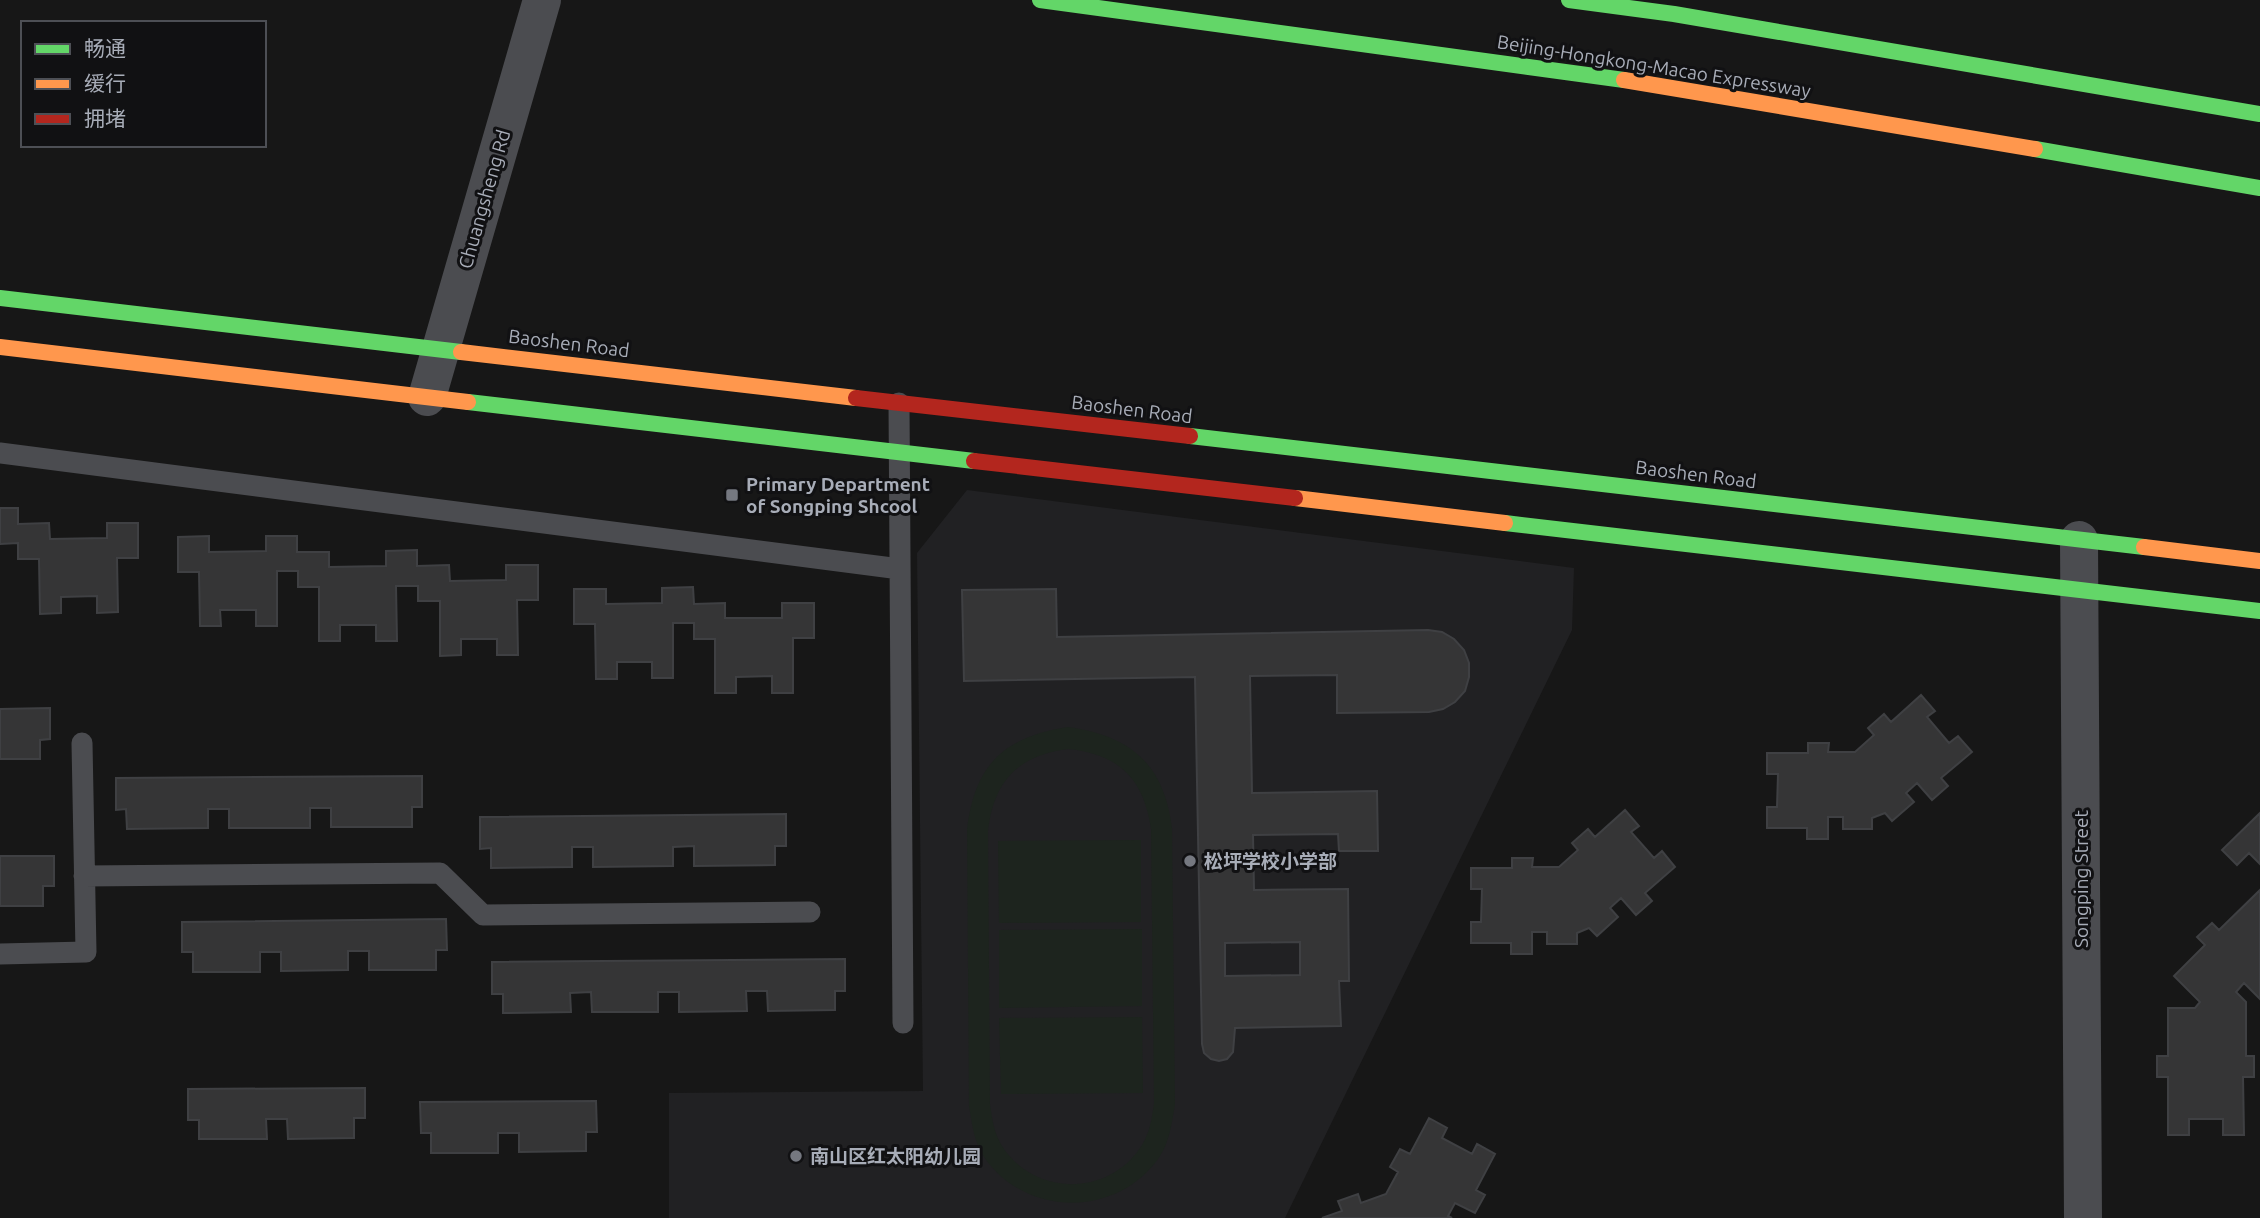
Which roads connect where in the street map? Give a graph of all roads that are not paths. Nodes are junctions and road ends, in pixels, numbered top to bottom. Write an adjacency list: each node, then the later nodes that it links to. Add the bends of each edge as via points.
1 (542, 0): 8 (street, Chuangsheng Rd)
2 (1040, 0): 5 (main road, Beijing-Hongkong-Macao Expressway, via 1671,87)
3 (1569, 0): 4 (main road)
4 (2260, 114)
5 (2260, 188)
6 (0, 298): 8 (main road, Baoshen Road)
7 (0, 348): 9 (main road)
8 (441, 350): 9 (street, Chuangsheng Rd); 10 (main road, Baoshen Road)
9 (427, 397): 12 (main road)
10 (899, 403): 12 (lane); 13 (main road, Baoshen Road)
11 (0, 453): 15 (lane)
12 (899, 453): 15 (lane); 16 (main road)
13 (2079, 540): 14 (main road, Baoshen Road); 16 (street, Songping Street)
14 (2260, 561)
15 (900, 569): 22 (lane)
16 (2079, 590): 17 (main road); 23 (street, Songping Street)
17 (2260, 611)
18 (82, 743): 19 (lane)
19 (85, 876): 20 (lane, via 440,873 483,915); 21 (lane, via 86,953)
20 (810, 912)
21 (0, 954)
22 (903, 1023)
23 (2083, 1218)

